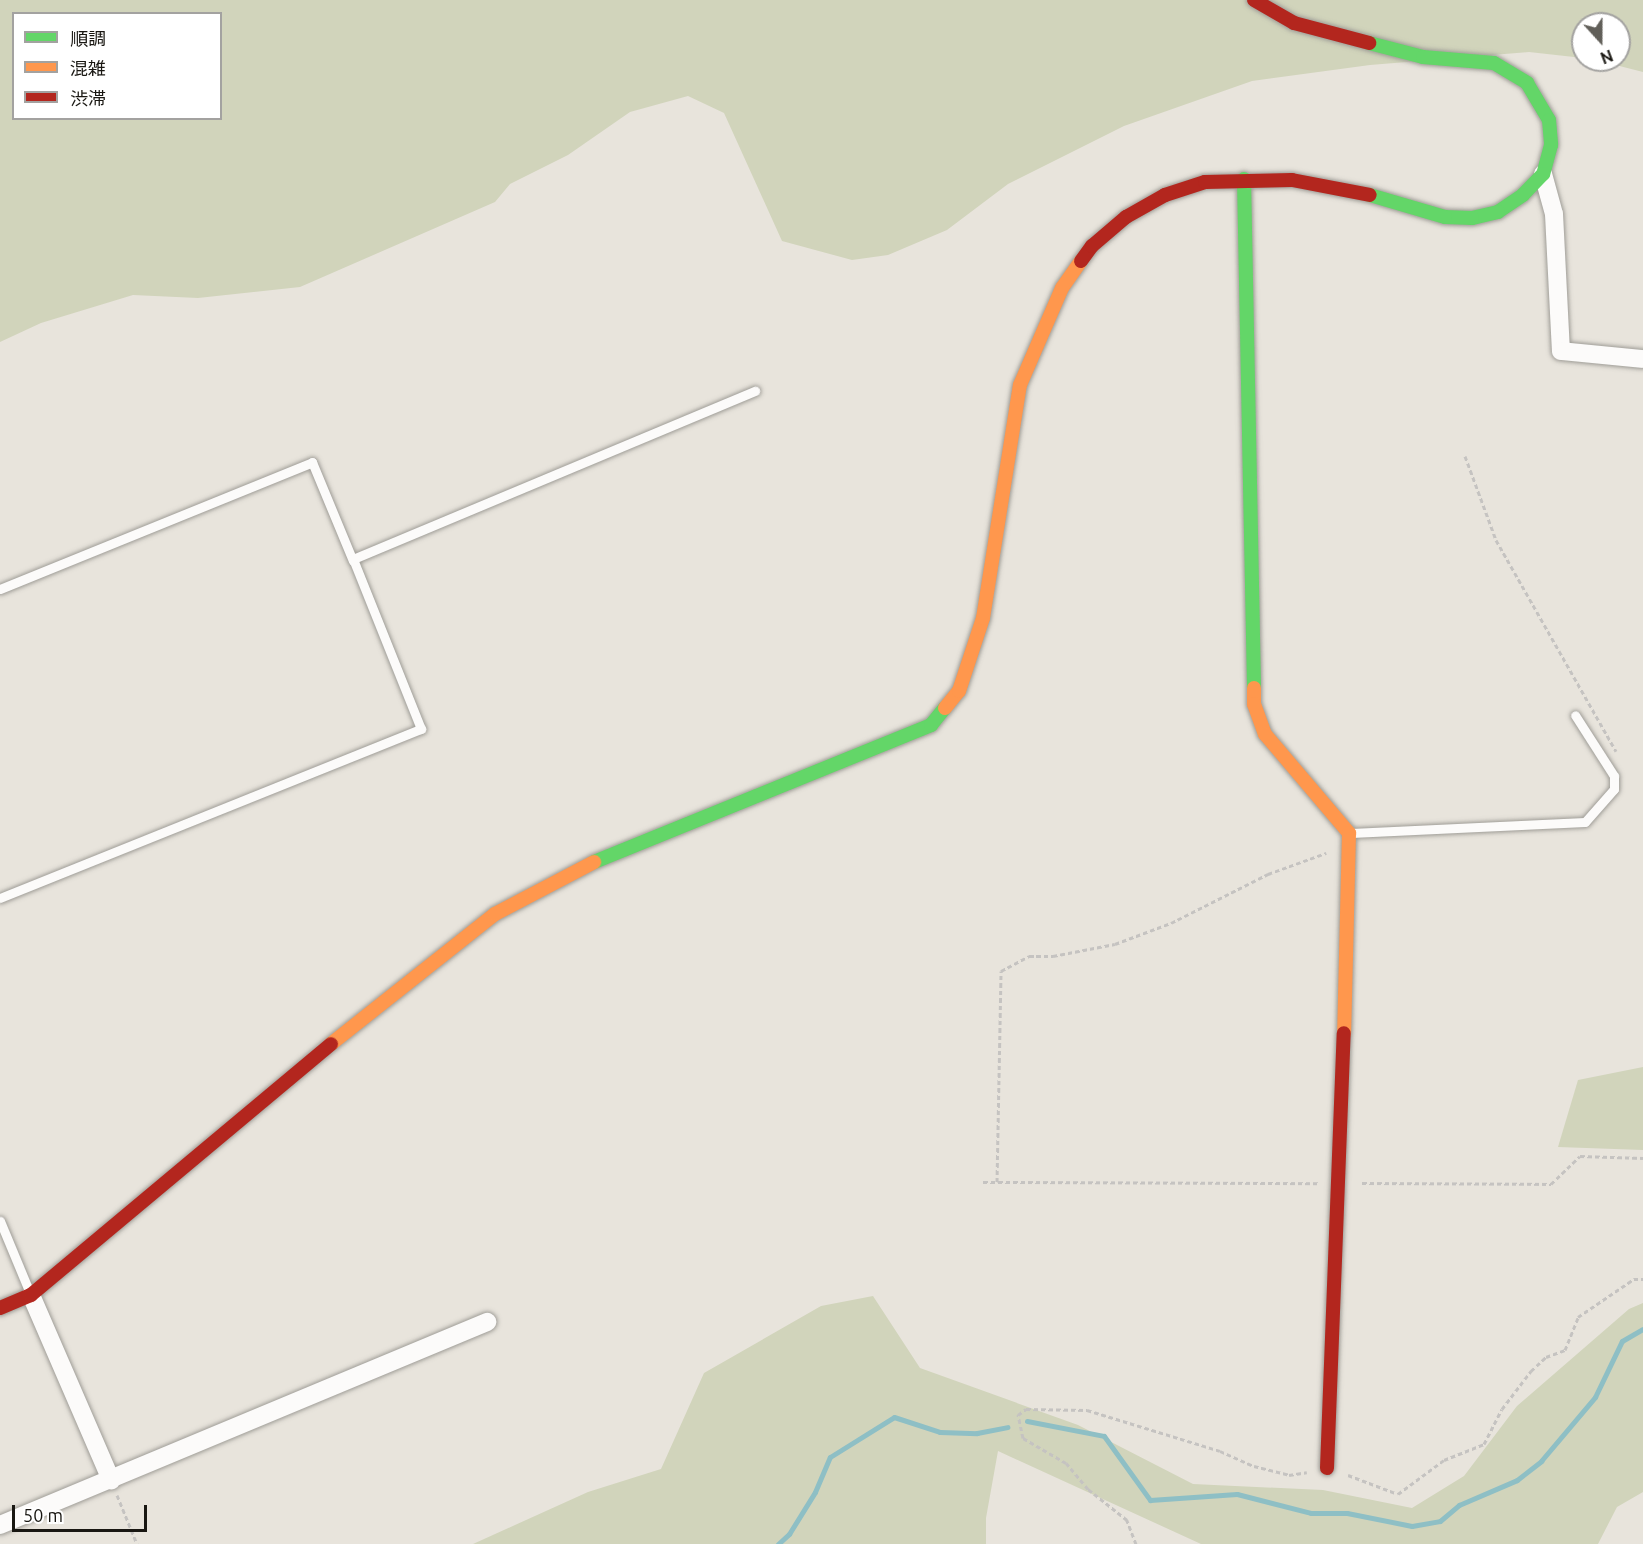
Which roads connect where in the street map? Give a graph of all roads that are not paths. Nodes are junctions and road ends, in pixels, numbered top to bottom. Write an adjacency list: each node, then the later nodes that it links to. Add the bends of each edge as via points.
1 (1254, 0): 2 (street, via 1294,23 1423,57 1494,63 1527,83 1549,120 1551,145)
2 (1543, 174): 3 (street, via 1523,195 1498,212 1472,218 1445,217 1355,191 1292,180); 4 (street, via 1554,214 1561,351)
3 (1244, 179): 9 (street, via 1254,704 1265,734); 12 (street, via 1204,182 1165,195 1126,217 1092,246 1062,288 1044,320 1020,386 983,618 959,690 931,725 586,865 495,914 323,1051)
4 (1643, 359)
5 (755, 391): 6 (lane)
6 (353, 561): 7 (lane, via 312,462); 10 (lane, via 421,729)
7 (0, 589)
8 (1575, 715): 9 (lane, via 1614,776 1614,789 1585,822)
9 (1349, 833): 15 (street, via 1340,1183)
10 (0, 898)
11 (0, 1221): 12 (lane)
12 (31, 1295): 13 (street); 16 (street)
13 (0, 1308)
14 (487, 1322): 16 (street)
15 (1327, 1468)
16 (111, 1480): 17 (street)
17 (0, 1525)

